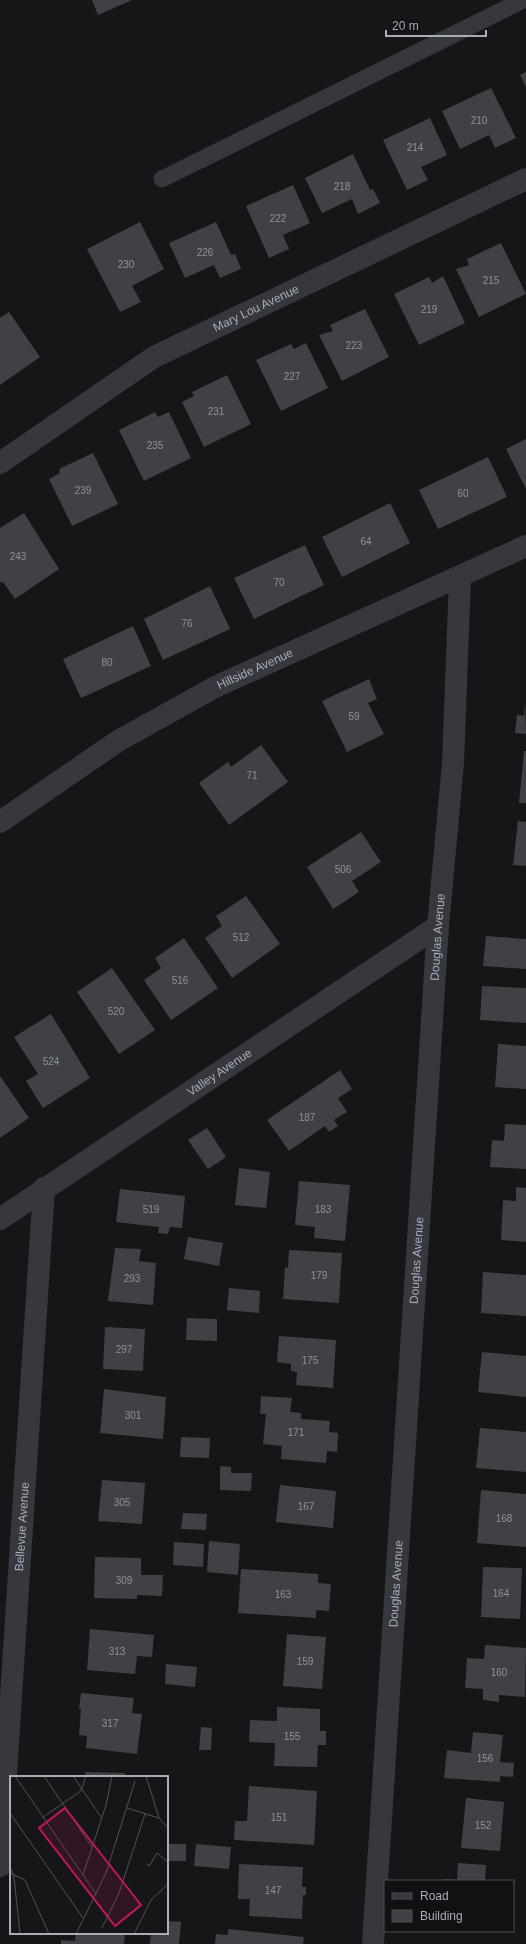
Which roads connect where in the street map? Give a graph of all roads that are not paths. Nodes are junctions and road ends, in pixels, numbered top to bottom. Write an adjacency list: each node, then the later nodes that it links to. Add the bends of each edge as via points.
1 (523, 0): 3 (lane)
2 (526, 179): 4 (street, Mary Lou Avenue, via 154,357)
3 (162, 180)
4 (0, 463)
5 (526, 546): 6 (street, Hillside Avenue)
6 (460, 578): 7 (street, Hillside Avenue, via 215,687 118,741); 8 (street, Douglas Avenue, via 453,763)
7 (0, 822)
8 (438, 926): 9 (street, Valley Avenue); 12 (street, Douglas Avenue)
9 (44, 1188): 10 (street, Valley Avenue); 11 (street, Bellevue Avenue)
10 (0, 1219)
11 (0, 1866)
12 (373, 1944)

